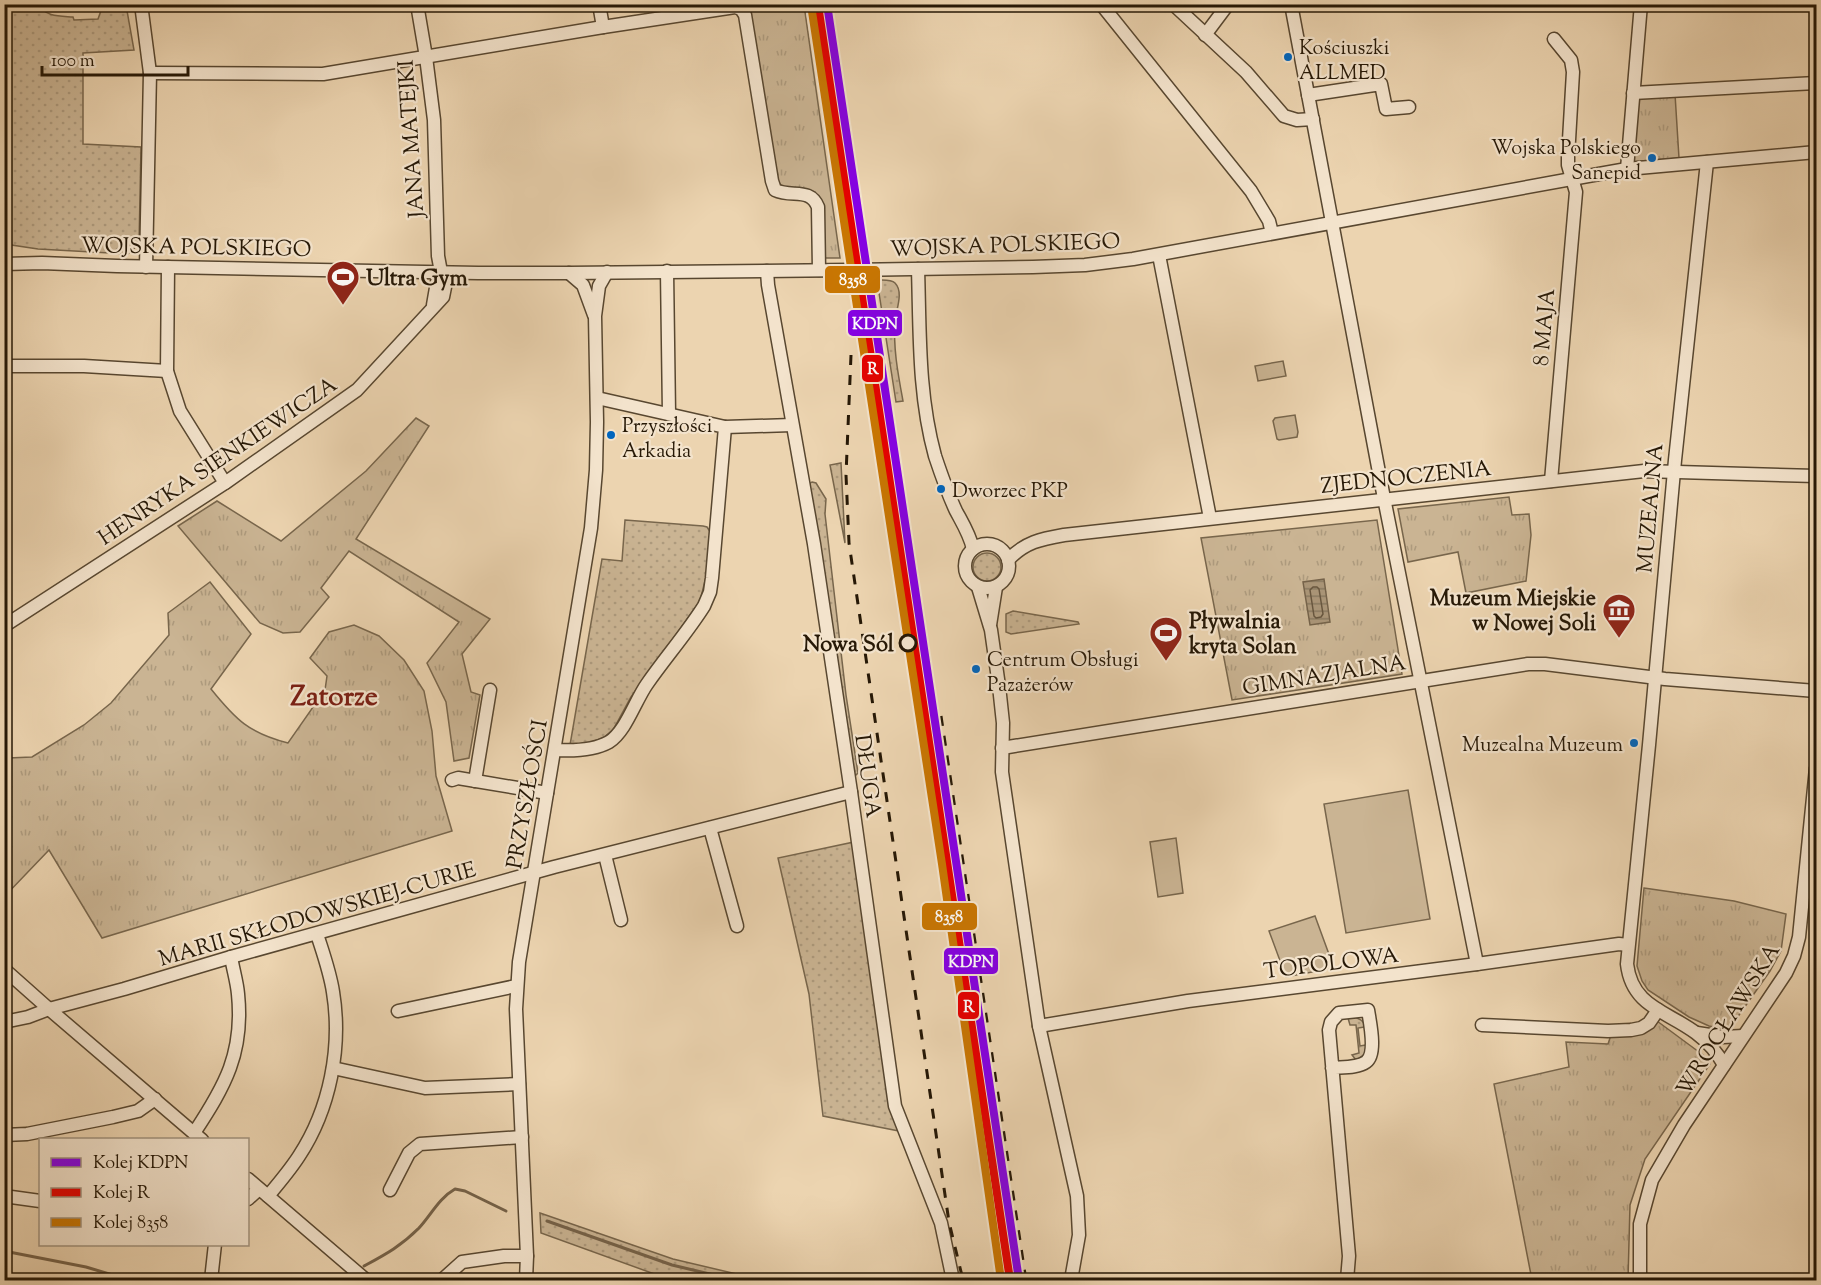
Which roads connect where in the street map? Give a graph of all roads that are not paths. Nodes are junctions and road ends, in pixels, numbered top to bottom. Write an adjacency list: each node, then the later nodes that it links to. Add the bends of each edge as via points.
1 (141, 4): 14 (street)
2 (417, 4): 13 (street, JANA MATEJKI)
3 (599, 4): 10 (street)
4 (1101, 4): 25 (street, via 1251,191)
5 (1173, 4): 11 (street)
6 (1226, 4): 11 (street)
7 (1291, 4): 17 (street)
8 (1641, 4): 16 (street)
9 (724, 7): 10 (street); 33 (street, via 741,9 745,15 776,190 810,196 818,207)
10 (603, 27): 13 (street)
11 (1205, 35): 19 (street, via 1246,72 1284,116)
12 (1554, 39): 23 (street, 8 MAJA, via 1571,60 1573,72 1568,165)
13 (426, 57): 14 (street, via 323,74); 35 (street, JANA MATEJKI, via 434,120)
14 (150, 73): 30 (street)
15 (1816, 83): 16 (street)
16 (1633, 93): 22 (street)
17 (1308, 95): 18 (street, via 1381,84 1386,109); 19 (street)
18 (1409, 107)
19 (1313, 119): 24 (street)
20 (1816, 152): 21 (street, WOJSKA POLSKIEGO)
21 (1707, 162): 22 (street, WOJSKA POLSKIEGO); 46 (street, MUZEALNA)
22 (1627, 170): 23 (street, WOJSKA POLSKIEGO)
23 (1573, 178): 24 (street, WOJSKA POLSKIEGO); 48 (street, 8 MAJA, via 1576,192)
24 (1331, 223): 25 (street, WOJSKA POLSKIEGO); 50 (street)
25 (1272, 233): 26 (street, WOJSKA POLSKIEGO)
26 (1159, 255): 32 (street, WOJSKA POLSKIEGO, via 1085,265); 51 (street)
27 (4, 259): 28 (street, WOJSKA POLSKIEGO)
28 (42, 263): 29 (street, WOJSKA POLSKIEGO); 30 (street, WOJSKA POLSKIEGO)
29 (4, 264)
30 (146, 267): 31 (street, WOJSKA POLSKIEGO)
31 (168, 267): 35 (street, WOJSKA POLSKIEGO); 41 (street)
32 (918, 269): 33 (street, WOJSKA POLSKIEGO); 52 (street, via 919,349 927,420 935,455)
33 (819, 270): 34 (street, WOJSKA POLSKIEGO)
34 (767, 271): 37 (street, WOJSKA POLSKIEGO); 44 (street, DŁUGA)
35 (441, 272): 38 (street, WOJSKA POLSKIEGO); 49 (street, HENRYKA SIENKIEWICZA, via 433,306 357,390)
36 (607, 272): 37 (street, WOJSKA POLSKIEGO); 38 (street, WOJSKA POLSKIEGO); 39 (street, PRZYSZŁOŚCI, via 599,286)
37 (667, 272): 43 (street)
38 (569, 273): 39 (street, PRZYSZŁOŚCI, via 583,285)
39 (595, 316): 42 (street, PRZYSZŁOŚCI)
40 (4, 366): 41 (street)
41 (167, 371): 49 (street, via 180,411)
42 (597, 398): 43 (street); 63 (street, PRZYSZŁOŚCI, via 591,528)
43 (669, 414): 45 (street)
44 (792, 425): 45 (street); 67 (street, DŁUGA)
45 (725, 427): 63 (street, via 712,578 704,606 646,685 617,735 607,743 589,748)
46 (1674, 471): 47 (street, ZJEDNOCZENIA); 48 (street, ZJEDNOCZENIA); 58 (street, MUZEALNA)
47 (1816, 476)
48 (1551, 481): 50 (street, ZJEDNOCZENIA)
49 (225, 483): 56 (street, HENRYKA SIENKIEWICZA)
50 (1384, 499): 51 (street, ZJEDNOCZENIA); 59 (street)
51 (1210, 518): 53 (street, ZJEDNOCZENIA, via 1050,538 1022,547)
52 (973, 549): 53 (street, via 990,544 1002,549); 54 (street, via 964,566 968,579)
53 (1008, 560): 55 (street, via 1006,579)
54 (978, 587): 55 (street); 57 (street)
55 (996, 587): 57 (street)
56 (4, 626)
57 (990, 626): 62 (street, via 1003,723)
58 (1654, 678): 59 (street, GIMNAZJALNA, via 1528,664); 61 (street, GIMNAZJALNA); 75 (street, MUZEALNA)
59 (1421, 680): 62 (street, GIMNAZJALNA); 77 (street)
60 (490, 690): 66 (street)
61 (1816, 691)
62 (1002, 748): 85 (street, via 1006,803)
63 (555, 750): 68 (street, PRZYSZŁOŚCI)
64 (1816, 768): 87 (street, WROCŁAWSKA, via 1799,938 1786,973)
65 (452, 780): 66 (street)
66 (475, 781): 68 (street)
67 (851, 792): 69 (street, MARII SKŁODOWSKIEJ-CURIE); 108 (street, DŁUGA, via 895,1106 941,1223)
68 (547, 793): 71 (street, PRZYSZŁOŚCI)
69 (710, 828): 70 (street, MARII SKŁODOWSKIEJ-CURIE); 73 (street)
70 (605, 855): 71 (street, MARII SKŁODOWSKIEJ-CURIE); 72 (street)
71 (534, 874): 74 (street, MARII SKŁODOWSKIEJ-CURIE); 79 (street, PRZYSZŁOŚCI)
72 (621, 920)
73 (737, 926)
74 (317, 934): 76 (street, MARII SKŁODOWSKIEJ-CURIE); 89 (street, via 333,991)
75 (1628, 945): 77 (street, TOPOLOWA); 81 (street, MUZEALNA, via 1630,980 1641,997)
76 (231, 957): 80 (street, MARII SKŁODOWSKIEJ-CURIE); 94 (street, via 239,1011 235,1055)
77 (1477, 964): 85 (street, TOPOLOWA, via 1188,1001)
78 (4, 969): 80 (street)
79 (516, 986): 82 (street); 91 (street, PRZYSZŁOŚCI)
80 (49, 1009): 83 (street, MARII SKŁODOWSKIEJ-CURIE); 92 (street)
81 (1658, 1010): 84 (street, via 1649,1023 1631,1030); 86 (street, MUZEALNA)
82 (398, 1011)
83 (4, 1022)
84 (1482, 1025)
85 (1039, 1026): 109 (street, via 1078,1210 1078,1249)
86 (1696, 1033): 87 (street); 88 (street, MUZEALNA, via 1716,1051)
87 (1743, 1036): 88 (street, WROCŁAWSKA)
88 (1724, 1065): 111 (street, WROCŁAWSKA, via 1652,1180 1640,1224)
89 (333, 1068): 91 (street, via 425,1088); 98 (street, via 324,1103 301,1154)
90 (1332, 1068): 90 (street, via 1362,1064 1369,1059 1372,1047 1368,1010 1345,1011 1334,1017 1329,1030); 110 (street, via 1349,1256)
91 (519, 1084): 95 (street, PRZYSZŁOŚCI)
92 (155, 1099): 93 (street, via 138,1111 113,1117); 94 (street)
93 (4, 1135)
94 (198, 1136)
95 (522, 1137): 97 (street, via 420,1144 409,1153); 103 (street, PRZYSZŁOŚCI)
96 (249, 1180): 98 (street)
97 (390, 1190)
98 (263, 1192): 100 (street); 105 (street)
99 (4, 1196): 101 (street)
100 (249, 1199)
101 (39, 1202)
102 (215, 1246): 104 (street)
103 (527, 1256): 106 (street, via 462,1262); 107 (street, PRZYSZŁOŚCI)
104 (211, 1281)
105 (366, 1281)
106 (442, 1281)
107 (526, 1281)
108 (953, 1281)
109 (1071, 1281)
110 (1347, 1281)
111 (1640, 1281)

